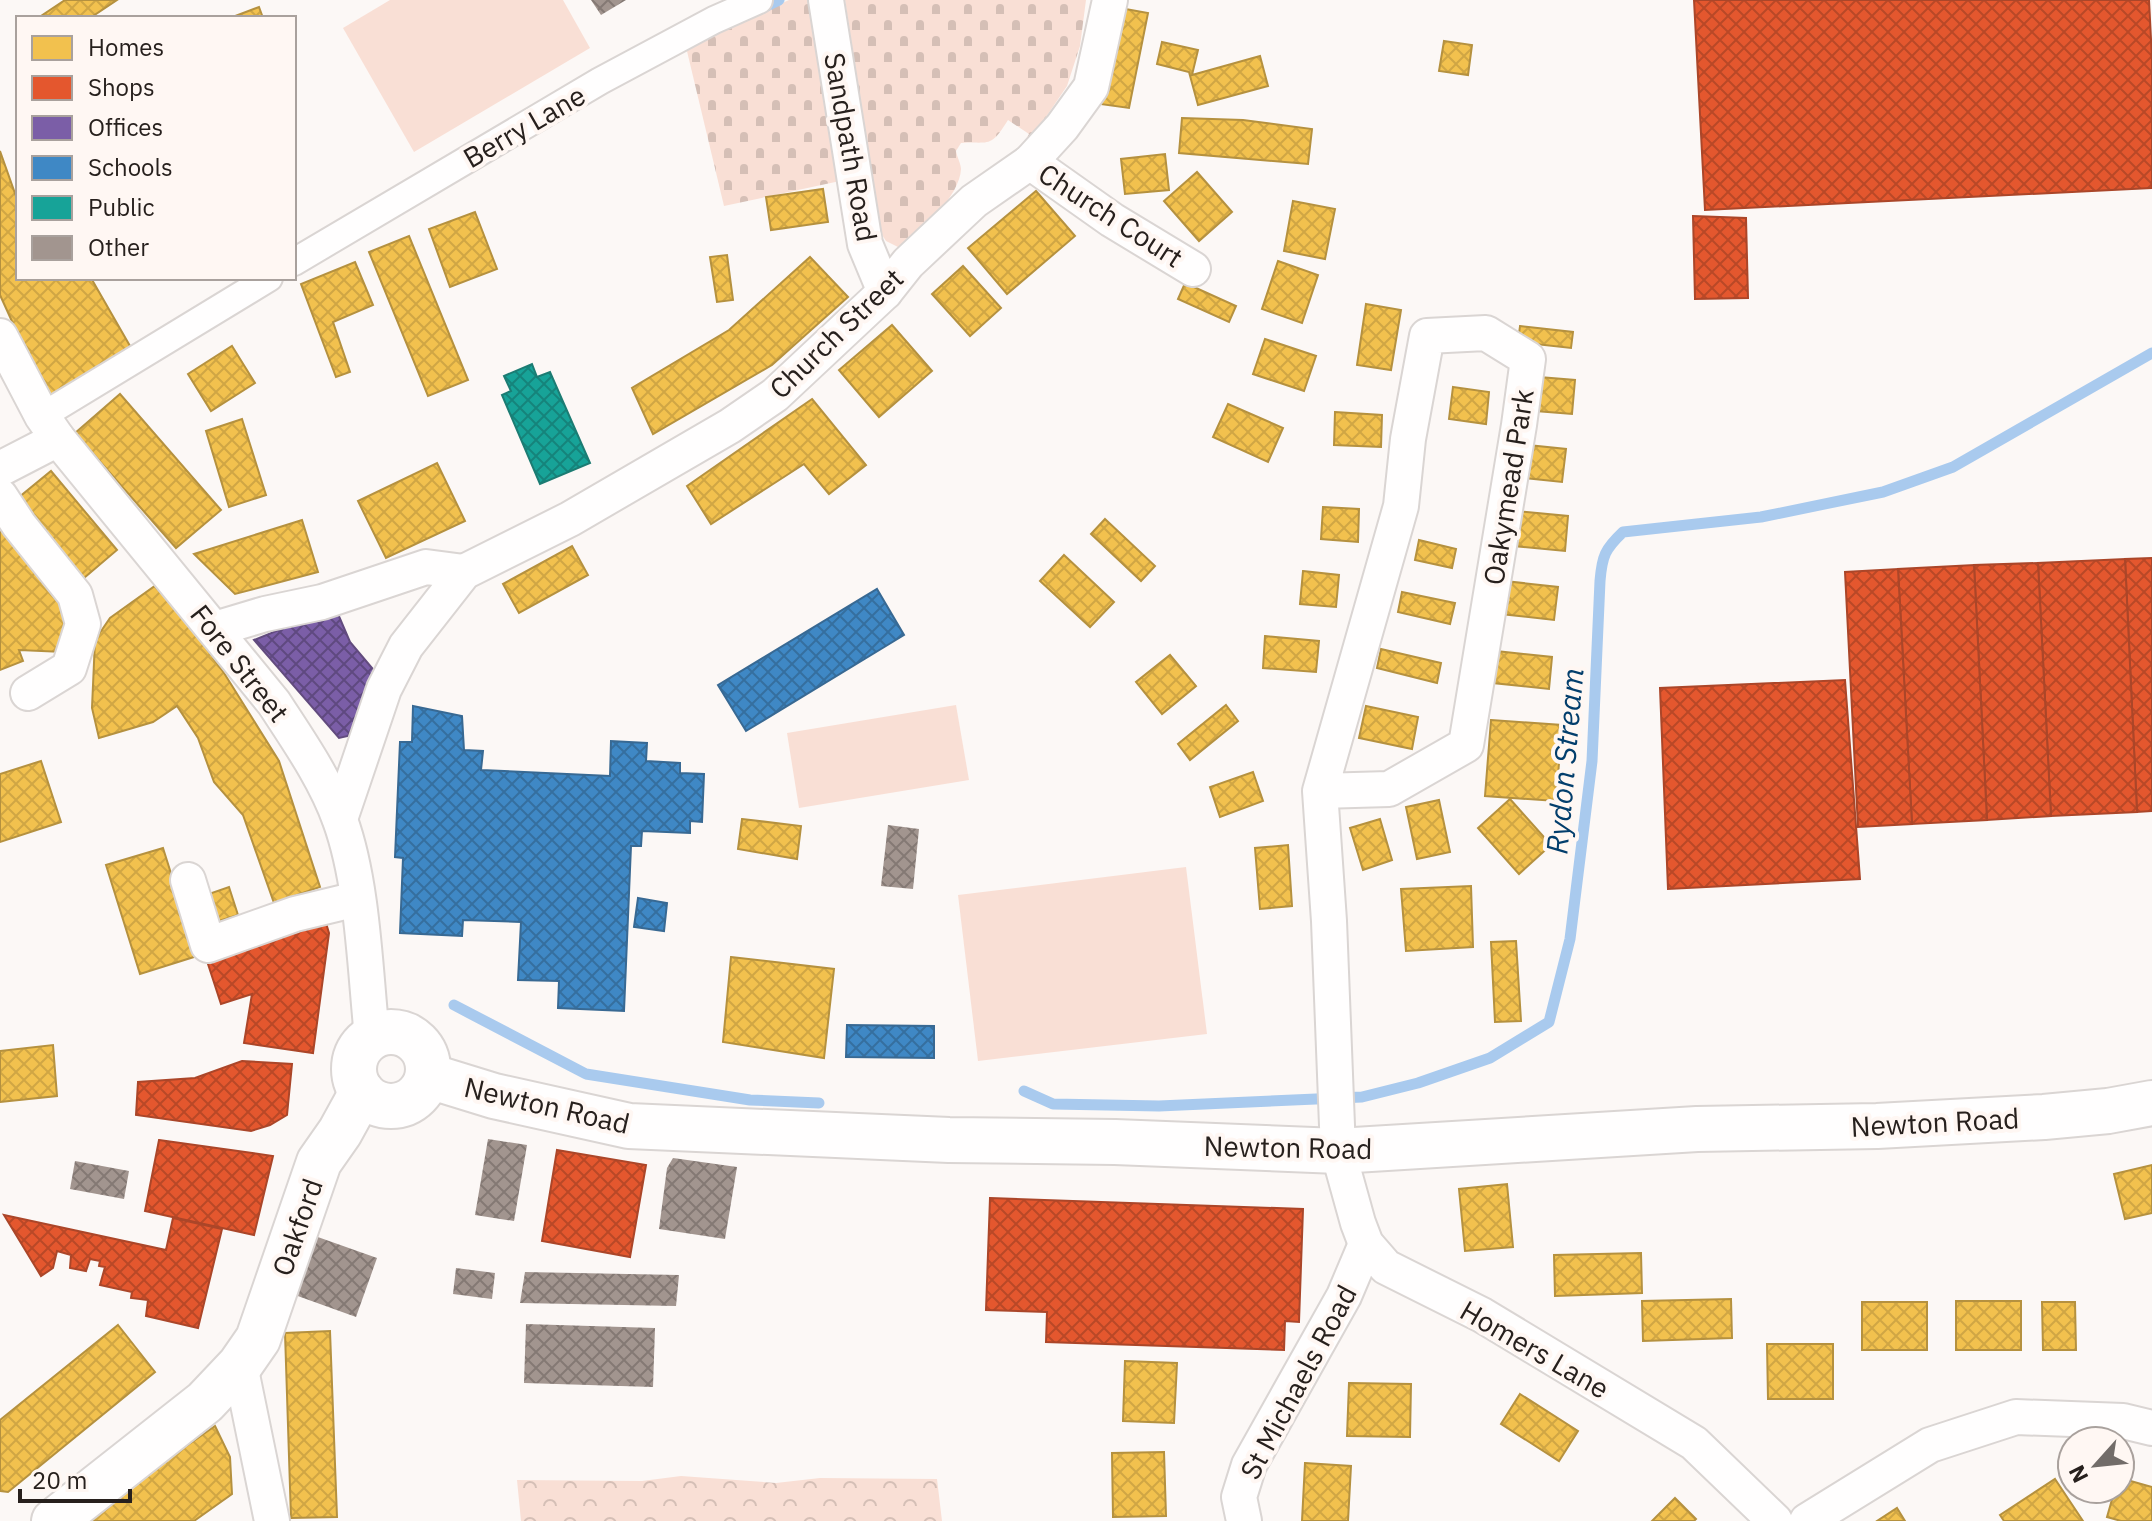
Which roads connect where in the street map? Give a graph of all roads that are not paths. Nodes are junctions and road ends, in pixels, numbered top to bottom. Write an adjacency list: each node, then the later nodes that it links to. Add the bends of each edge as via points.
1 (759, 0): 5 (street, Berry Lane, via 600,81)
2 (826, 0): 8 (street, Sandpath Road, via 865,244)
3 (1110, 0): 4 (street, Church Street, via 1091,87)
4 (1030, 162): 6 (street, Church Court); 8 (street, Church Street, via 974,201)
5 (296, 261)
6 (1193, 269)
7 (266, 280): 10 (street)
8 (885, 292): 13 (street, Church Street, via 775,395 730,426 570,519)
9 (0, 336): 10 (street, Fore Street)
10 (50, 428): 11 (street); 14 (street, Fore Street)
11 (0, 469)
12 (0, 496): 15 (street, via 75,595 83,624 69,668)
13 (464, 572): 14 (street, via 426,567 322,602); 17 (street, Church Street, via 406,646 384,689)
14 (215, 629): 17 (street, Fore Street, via 305,750)
15 (28, 693)
16 (1320, 791): 16 (street, Oakymead Park, via 1389,789 1466,745 1528,359 1486,333 1427,336 1401,506); 24 (street, Oakymead Park)
17 (340, 819): 19 (street, Fore Street)
18 (188, 880): 19 (street, via 208,945)
19 (357, 899): 20 (street, Fore Street)
20 (372, 1037): 21 (main road, via 383,1032 408,1035 425,1052); 22 (main road, via 362,1045 354,1069)
21 (429, 1076): 22 (main road, via 417,1097 394,1107 382,1106); 24 (main road, Newton Road, via 629,1126 1115,1142)
22 (362, 1092): 26 (main road, Oakford, via 319,1162 258,1339)
23 (2152, 1103): 24 (main road, Newton Road, via 2044,1117 1877,1126)
24 (1338, 1133): 25 (street, Homers Lane)
25 (1366, 1244): 30 (street, St Michaels Road, via 1344,1296 1249,1465 1239,1497); 31 (street, Homers Lane, via 1386,1267 1482,1315 1694,1443)
26 (240, 1365): 28 (main road, Oakford, via 205,1402); 29 (street)
27 (2137, 1425): 32 (street, via 2016,1417 1930,1445)
28 (54, 1521)
29 (272, 1521)
30 (1244, 1521)
31 (1775, 1521)
32 (1807, 1521)

